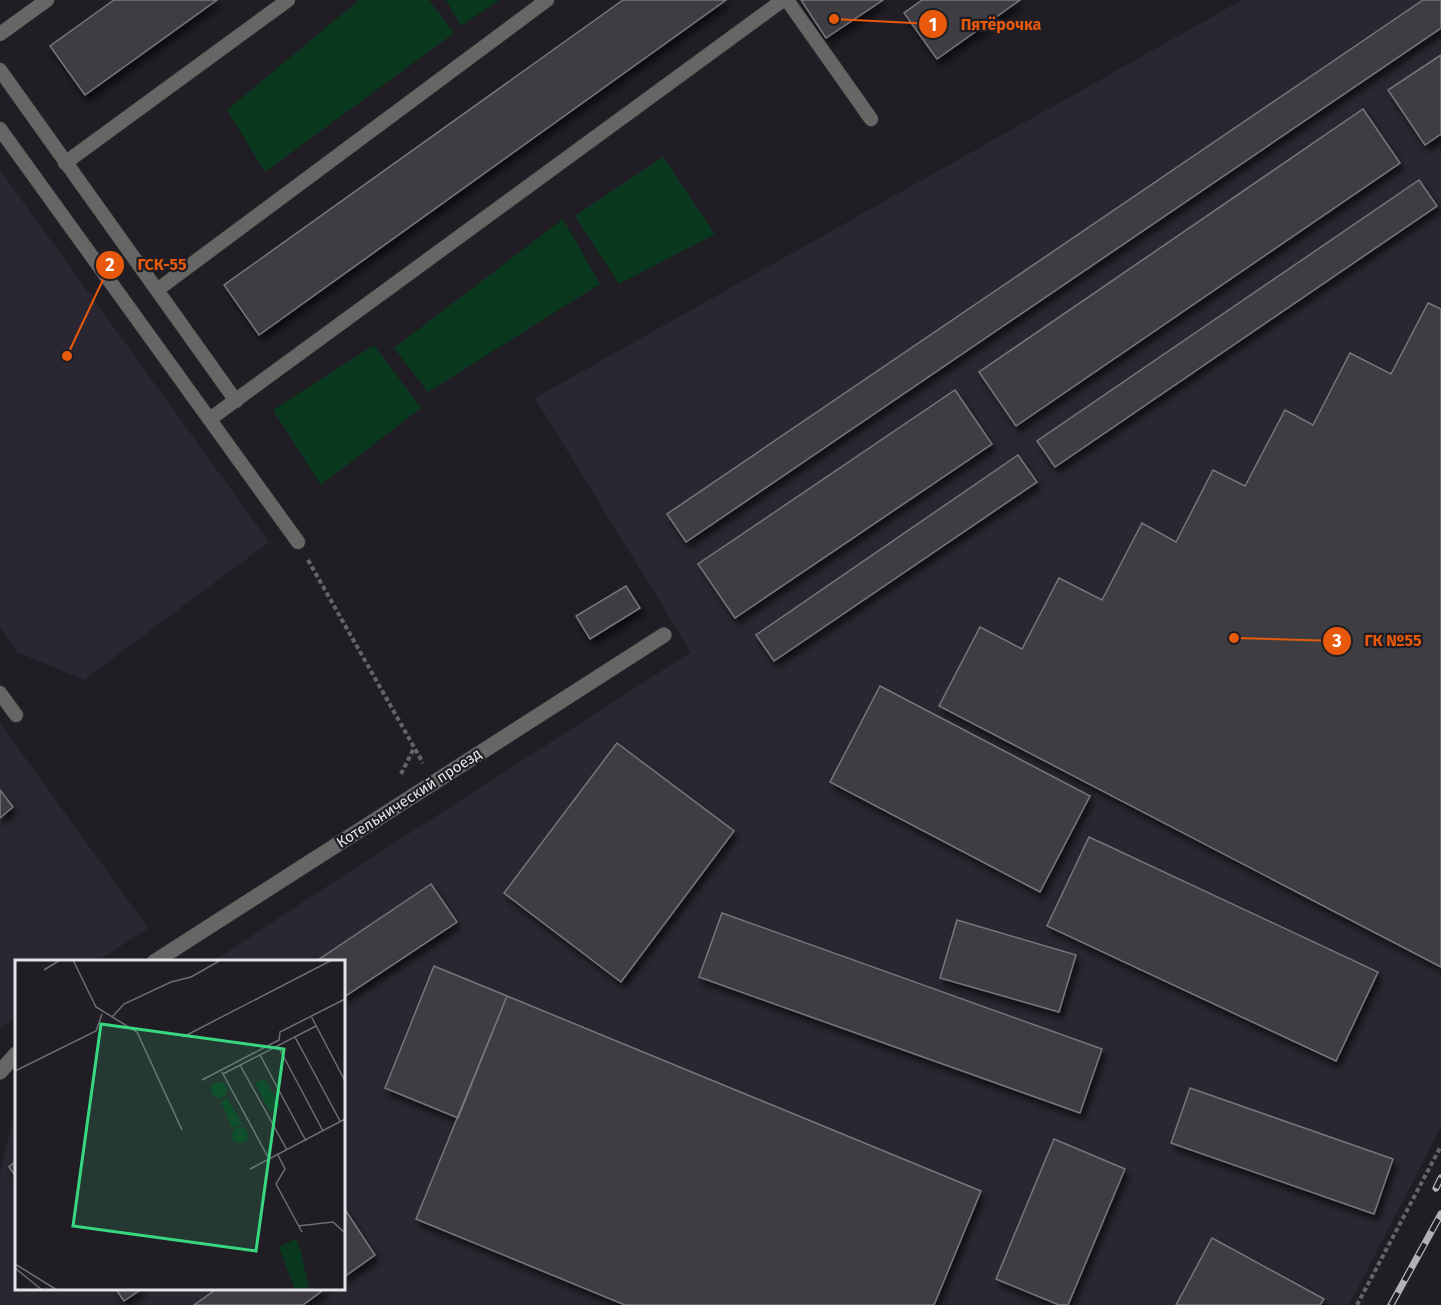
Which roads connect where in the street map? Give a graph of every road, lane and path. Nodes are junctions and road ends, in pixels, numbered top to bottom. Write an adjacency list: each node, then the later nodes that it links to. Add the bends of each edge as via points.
1 (47, 0): 5 (lane)
2 (288, 0): 9 (lane)
3 (547, 0): 10 (lane)
4 (785, 0): 7 (lane); 11 (lane)
5 (0, 34)
6 (0, 70): 9 (lane)
7 (871, 119)
8 (0, 129): 12 (lane)
9 (65, 163): 10 (lane)
10 (157, 290): 11 (lane)
11 (236, 401): 12 (lane)
12 (210, 419): 13 (lane)
13 (298, 542): 17 (path)
14 (664, 635): 17 (street, Котельнический проезд)
15 (0, 693): 16 (lane)
16 (16, 716)
17 (433, 782): 18 (street, Котельнический проезд)
18 (157, 960)
19 (15, 1055): 20 (street)
20 (0, 1072)
21 (1441, 1146): 22 (path)
22 (1357, 1305)

